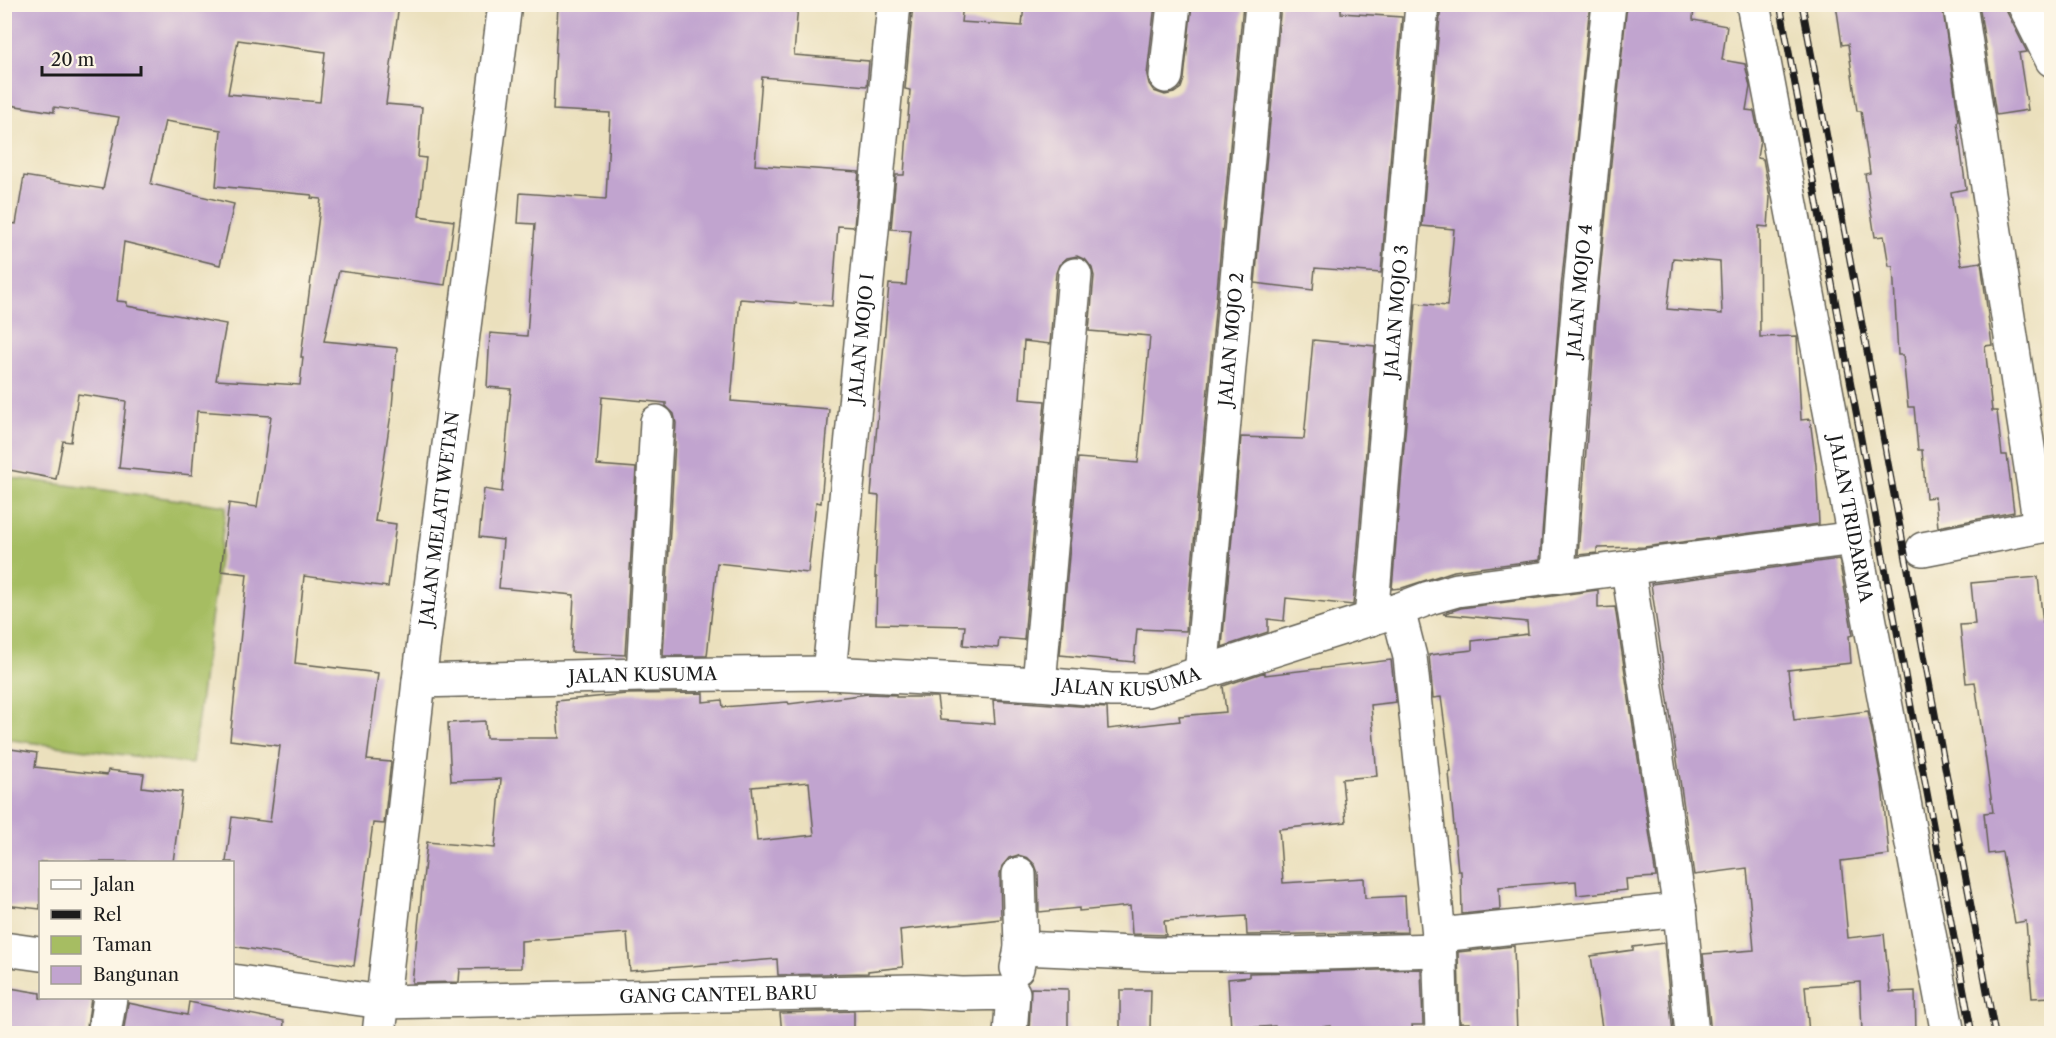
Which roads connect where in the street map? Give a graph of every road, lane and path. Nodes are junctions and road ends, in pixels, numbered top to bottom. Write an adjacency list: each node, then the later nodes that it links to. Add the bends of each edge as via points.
1 (505, 4): 23 (street, JALAN MELATI WETAN)
2 (894, 4): 20 (street, JALAN MOJO I)
3 (1174, 4): 11 (street)
4 (1262, 4): 21 (street, JALAN MOJO 2)
5 (1422, 4): 19 (street, JALAN MOJO 3)
6 (1609, 4): 18 (street, JALAN MOJO 4, via 1583,254)
7 (1753, 4): 15 (street, JALAN TRIDARMA)
8 (1960, 4): 14 (street)
9 (2024, 4): 10 (street)
10 (2052, 60)
11 (1166, 76)
12 (1076, 275): 24 (street)
13 (657, 422): 22 (street)
14 (2046, 525): 16 (street)
15 (1855, 538): 17 (street, JALAN KUSUMA); 40 (street, JALAN TRIDARMA)
16 (1923, 549)
17 (1628, 569): 18 (street, JALAN KUSUMA); 26 (street)
18 (1558, 576): 19 (street, JALAN KUSUMA, via 1457,590)
19 (1384, 614): 21 (street, JALAN KUSUMA); 27 (street, via 1410,657)
20 (829, 673): 22 (street, JALAN KUSUMA); 24 (street, JALAN KUSUMA)
21 (1201, 674): 24 (street, JALAN KUSUMA, via 1148,690)
22 (643, 675): 23 (street, JALAN KUSUMA)
23 (419, 681): 34 (street, JALAN MELATI WETAN)
24 (1038, 684)
25 (1019, 874): 28 (street)
26 (1680, 910): 27 (street); 39 (street)
27 (1439, 942): 28 (street, via 1282,954); 38 (street)
28 (1021, 948): 32 (street)
29 (4, 949): 30 (street)
30 (39, 954)
31 (234, 981): 34 (street, GANG CANTEL BARU)
32 (1013, 993): 34 (street, GANG CANTEL BARU, via 914,991); 37 (street)
33 (110, 999): 35 (street)
34 (382, 1002): 36 (street, JALAN MELATI WETAN)
35 (104, 1034)
36 (379, 1034)
37 (1010, 1034)
38 (1442, 1034)
39 (1692, 1034)
40 (1948, 1034)

